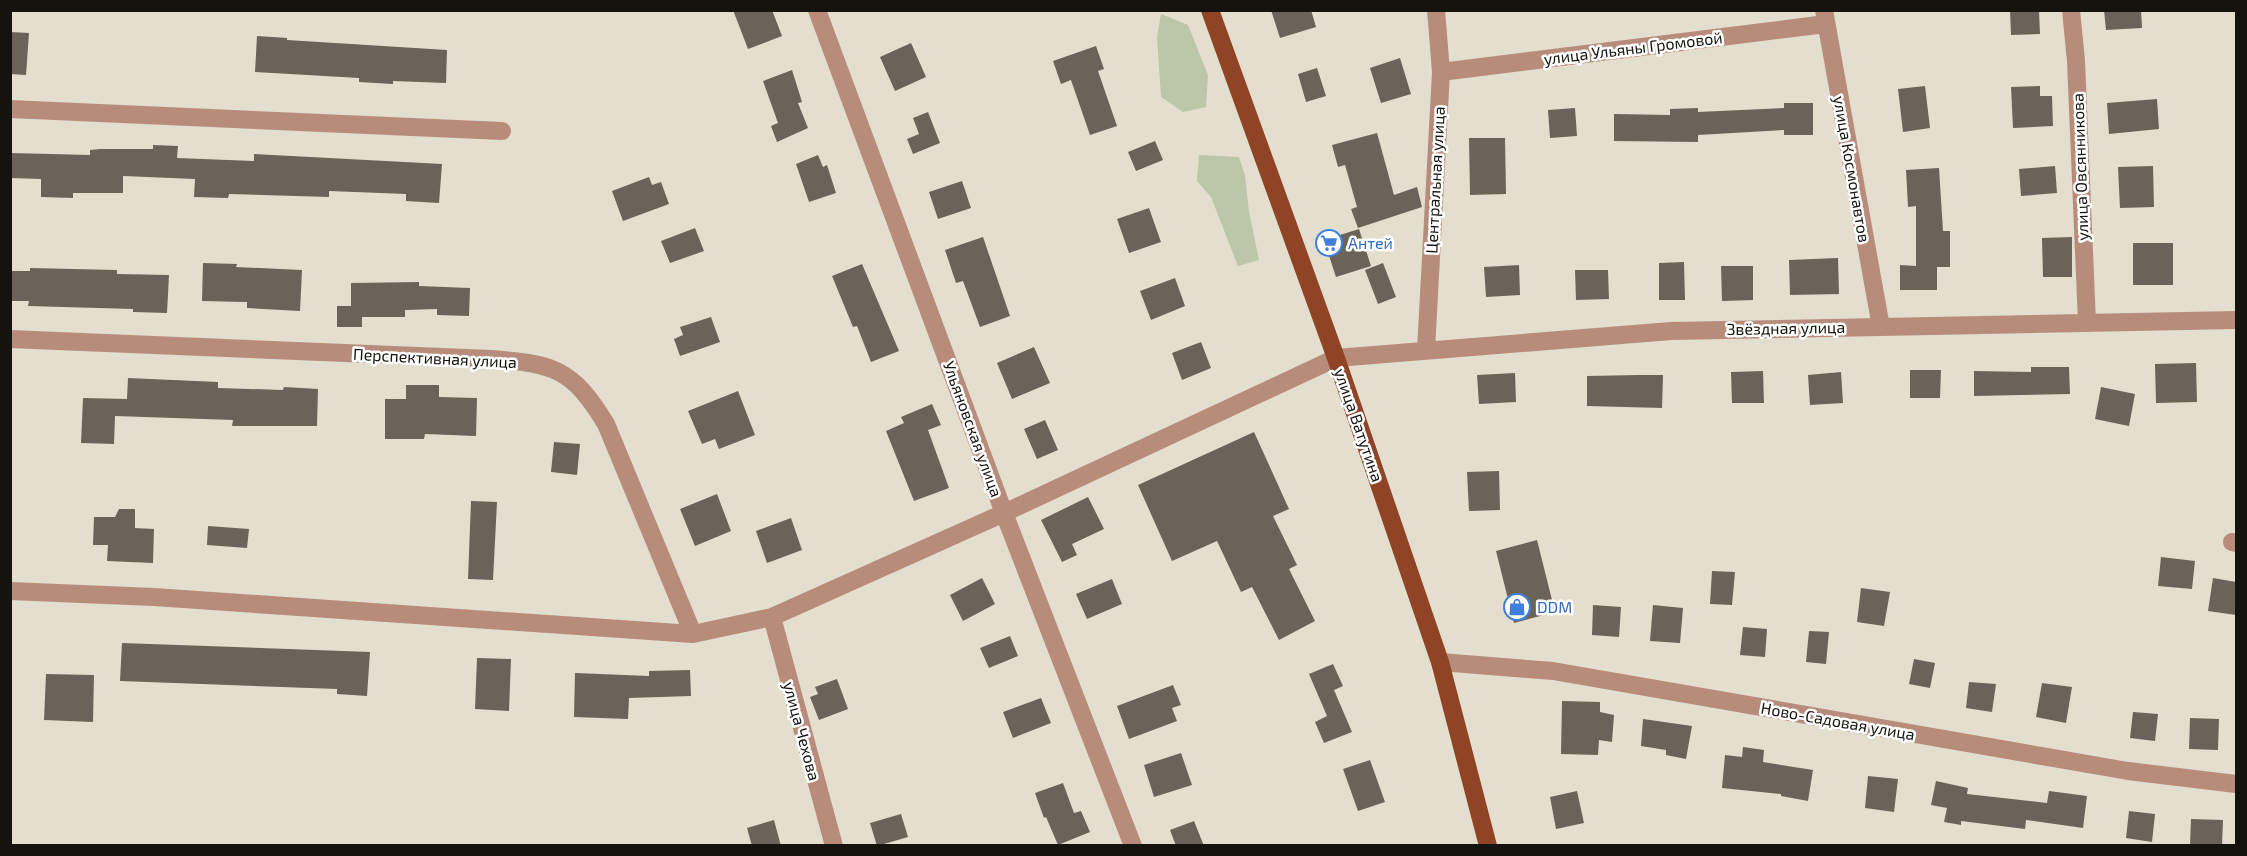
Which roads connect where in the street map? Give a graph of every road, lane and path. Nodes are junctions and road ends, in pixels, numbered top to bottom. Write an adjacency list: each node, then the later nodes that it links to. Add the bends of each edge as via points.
1 (817, 10): 15 (street, Ульяновская улица)
2 (1210, 10): 14 (main road, улица Ватутина)
3 (1436, 10): 6 (street, Центральная улица)
4 (2071, 10): 10 (street, улица Овсянникова)
5 (1825, 17): 6 (street, улица Ульяны Громовой); 11 (street, улица Космонавтов)
6 (1441, 72): 13 (street, Центральная улица)
7 (10, 109): 8 (street)
8 (502, 130)
9 (2236, 320): 10 (street, Звёздная улица)
10 (2087, 323): 11 (street, Звёздная улица)
11 (1881, 327): 13 (street, Звёздная улица, via 1671,331)
12 (10, 339): 18 (street, Перспективная улица, via 491,359 553,368 570,377 592,399 606,424)
13 (1426, 350): 14 (street, Звёздная улица)
14 (1336, 358): 15 (street, Звёздная улица); 19 (main road, улица Ватутина)
15 (1004, 513): 17 (street, Звёздная улица); 22 (street, Ульяновская улица)
16 (10, 591): 18 (street, via 154,597)
17 (771, 617): 18 (street); 21 (street, улица Чехова)
18 (693, 634)
19 (1440, 662): 20 (street, Ново-Садовая улица, via 1553,671 2128,771); 23 (main road, улица Ватутина)
20 (2236, 784)
21 (834, 846)
22 (1133, 846)
23 (1488, 846)

